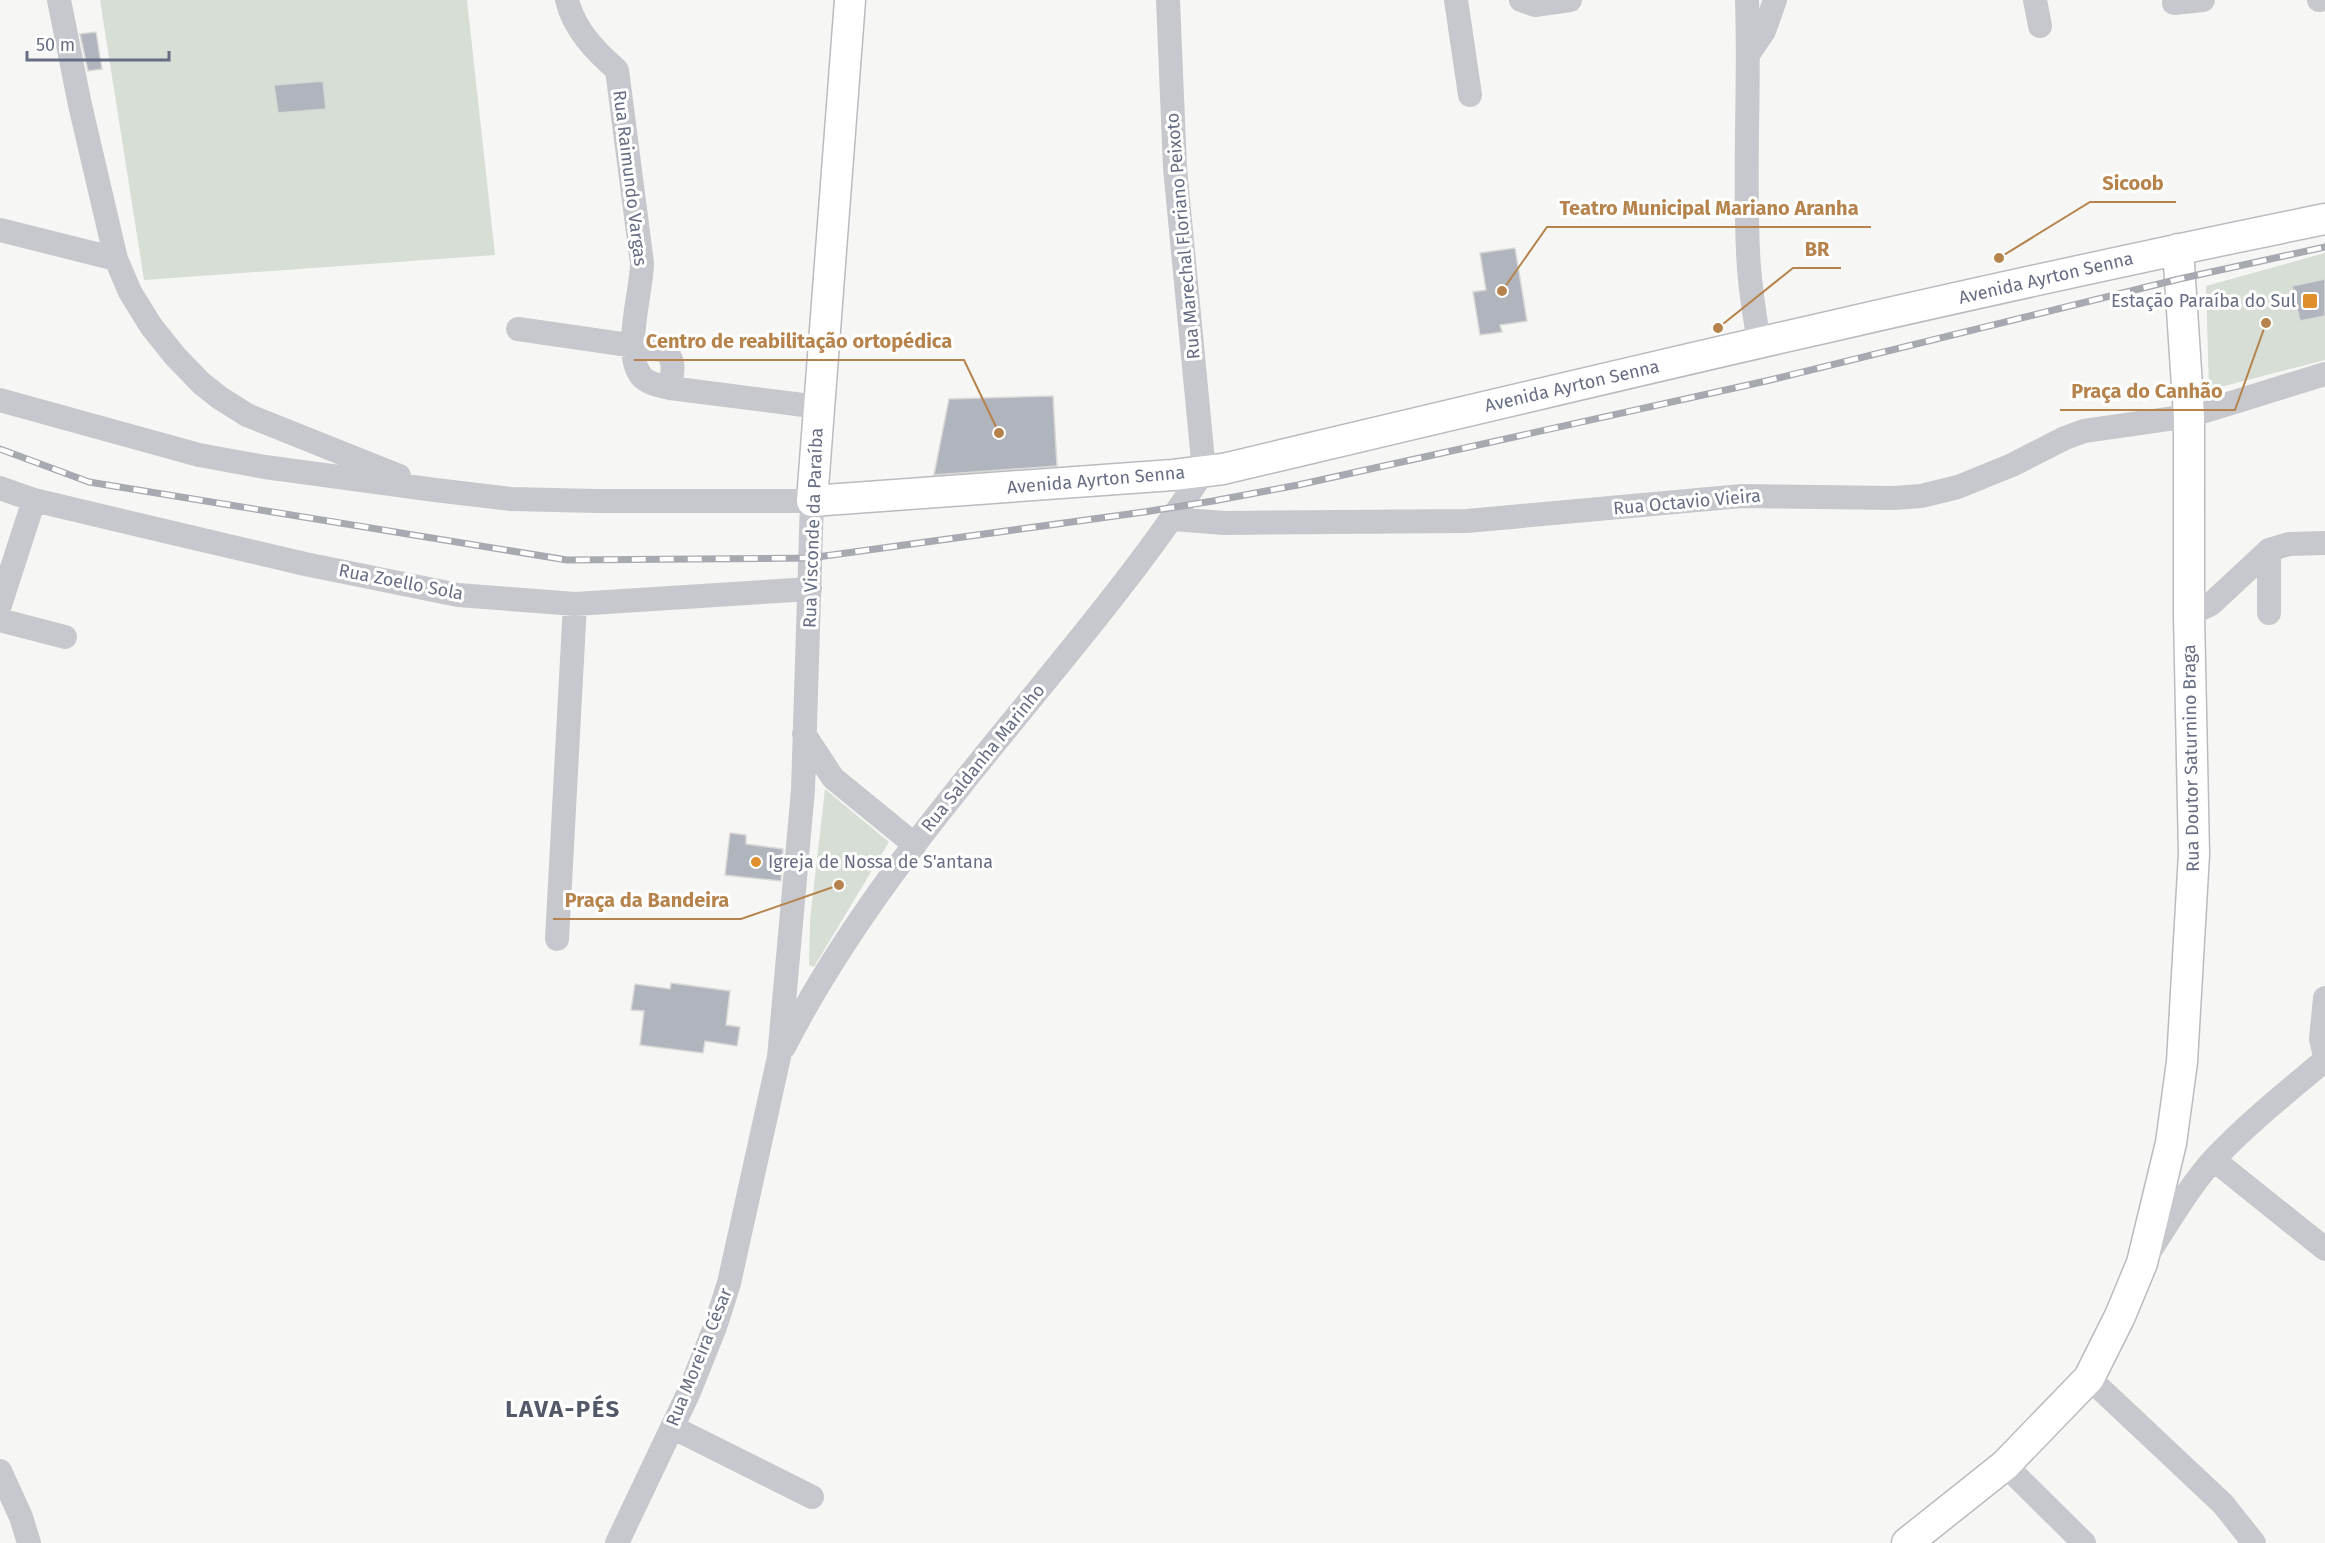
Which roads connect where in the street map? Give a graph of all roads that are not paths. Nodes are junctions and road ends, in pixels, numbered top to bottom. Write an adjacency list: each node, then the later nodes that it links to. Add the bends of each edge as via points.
1 (58, 0): 19 (street)
2 (567, 0): 22 (street, Rua Raimundo Vargas, via 571,15 594,51 617,70 642,263)
3 (850, 0): 26 (main road, Rua Visconde da Paraíba)
4 (1168, 0): 28 (street, Rua Marechal Floriano Peixoto, via 1175,168)
5 (1456, 0): 15 (street)
6 (1521, 0): 7 (street, via 1535,5)
7 (1570, 0)
8 (1747, 0): 14 (street)
9 (1775, 0): 14 (street, via 1764,31)
10 (2035, 0): 13 (street)
11 (2203, 0): 12 (street)
12 (2174, 3)
13 (2040, 26)
14 (1749, 53): 21 (street, via 1748,253)
15 (1470, 95)
16 (2325, 219): 18 (main road, Avenida Ayrton Senna)
17 (0, 230): 19 (street)
18 (2178, 249): 21 (main road, Avenida Ayrton Senna); 27 (main road, Rua Doutor Saturnino Braga)
19 (116, 259): 30 (street, via 130,292 152,326 175,356 220,398 247,415)
20 (519, 329): 22 (street)
21 (1759, 342): 28 (main road, Avenida Ayrton Senna)
22 (632, 345): 24 (street, Rua Raimundo Vargas, via 642,377); 24 (street, via 668,353 672,362)
23 (2325, 374): 27 (street, Rua Octavio Vieira)
24 (670, 388): 26 (street)
25 (0, 400): 30 (street, via 199,455)
26 (819, 407): 32 (main road, Rua Visconde da Paraíba)
27 (2188, 416): 33 (street, Rua Octavio Vieira, via 2084,432 1958,487 1921,496 1742,496 1467,521 1224,523); 40 (main road, Rua Doutor Saturnino Braga)
28 (1204, 471): 32 (main road, Avenida Ayrton Senna); 33 (street, Rua Saldanha Marinho)
29 (0, 488): 31 (street, Rua Zoello Sola)
30 (435, 490): 32 (street, via 511,499)
31 (34, 500): 37 (street, Rua Zoello Sola, via 305,564 458,595); 38 (street)
32 (812, 501): 36 (street, Rua Visconde da Paraíba)
33 (1173, 519): 46 (street, Rua Saldanha Marinho)
34 (2325, 543): 35 (street, via 2289,544)
35 (2269, 550): 39 (street); 40 (street, via 2211,604)
36 (810, 589): 37 (street, Rua Zoello Sola); 43 (street, Rua Visconde da Paraíba)
37 (575, 604): 47 (street)
38 (0, 606)
39 (2269, 613)
40 (2189, 615): 53 (main road, Rua Doutor Saturnino Braga, via 2194,854 2182,1062 2171,1143)
41 (0, 620): 42 (street)
42 (65, 637)
43 (804, 734): 44 (street); 45 (street, Rua Visconde da Paraíba)
44 (832, 778): 45 (street, via 814,782); 46 (street)
45 (803, 790): 49 (street, Rua Visconde da Paraíba)
46 (915, 845): 49 (street, Rua Saldanha Marinho, via 834,957)
47 (557, 939)
48 (2325, 998): 50 (street, via 2321,1039)
49 (779, 1057): 55 (street, Rua Moreira César, via 729,1283 703,1359)
50 (2325, 1058): 51 (street)
51 (2214, 1160): 52 (street); 53 (street)
52 (2325, 1249)
53 (2142, 1263): 54 (main road, Rua Doutor Saturnino Braga)
54 (2089, 1378): 56 (main road, Rua Doutor Saturnino Braga); 63 (street, via 2223,1504)
55 (672, 1427): 58 (street); 60 (street, Rua Moreira César)
56 (2005, 1465): 61 (main road, Rua Doutor Saturnino Braga); 62 (street)
57 (0, 1472): 59 (street)
58 (812, 1497)
59 (29, 1543)
60 (617, 1543)
61 (1907, 1543)
62 (2084, 1543)
63 (2254, 1543)

